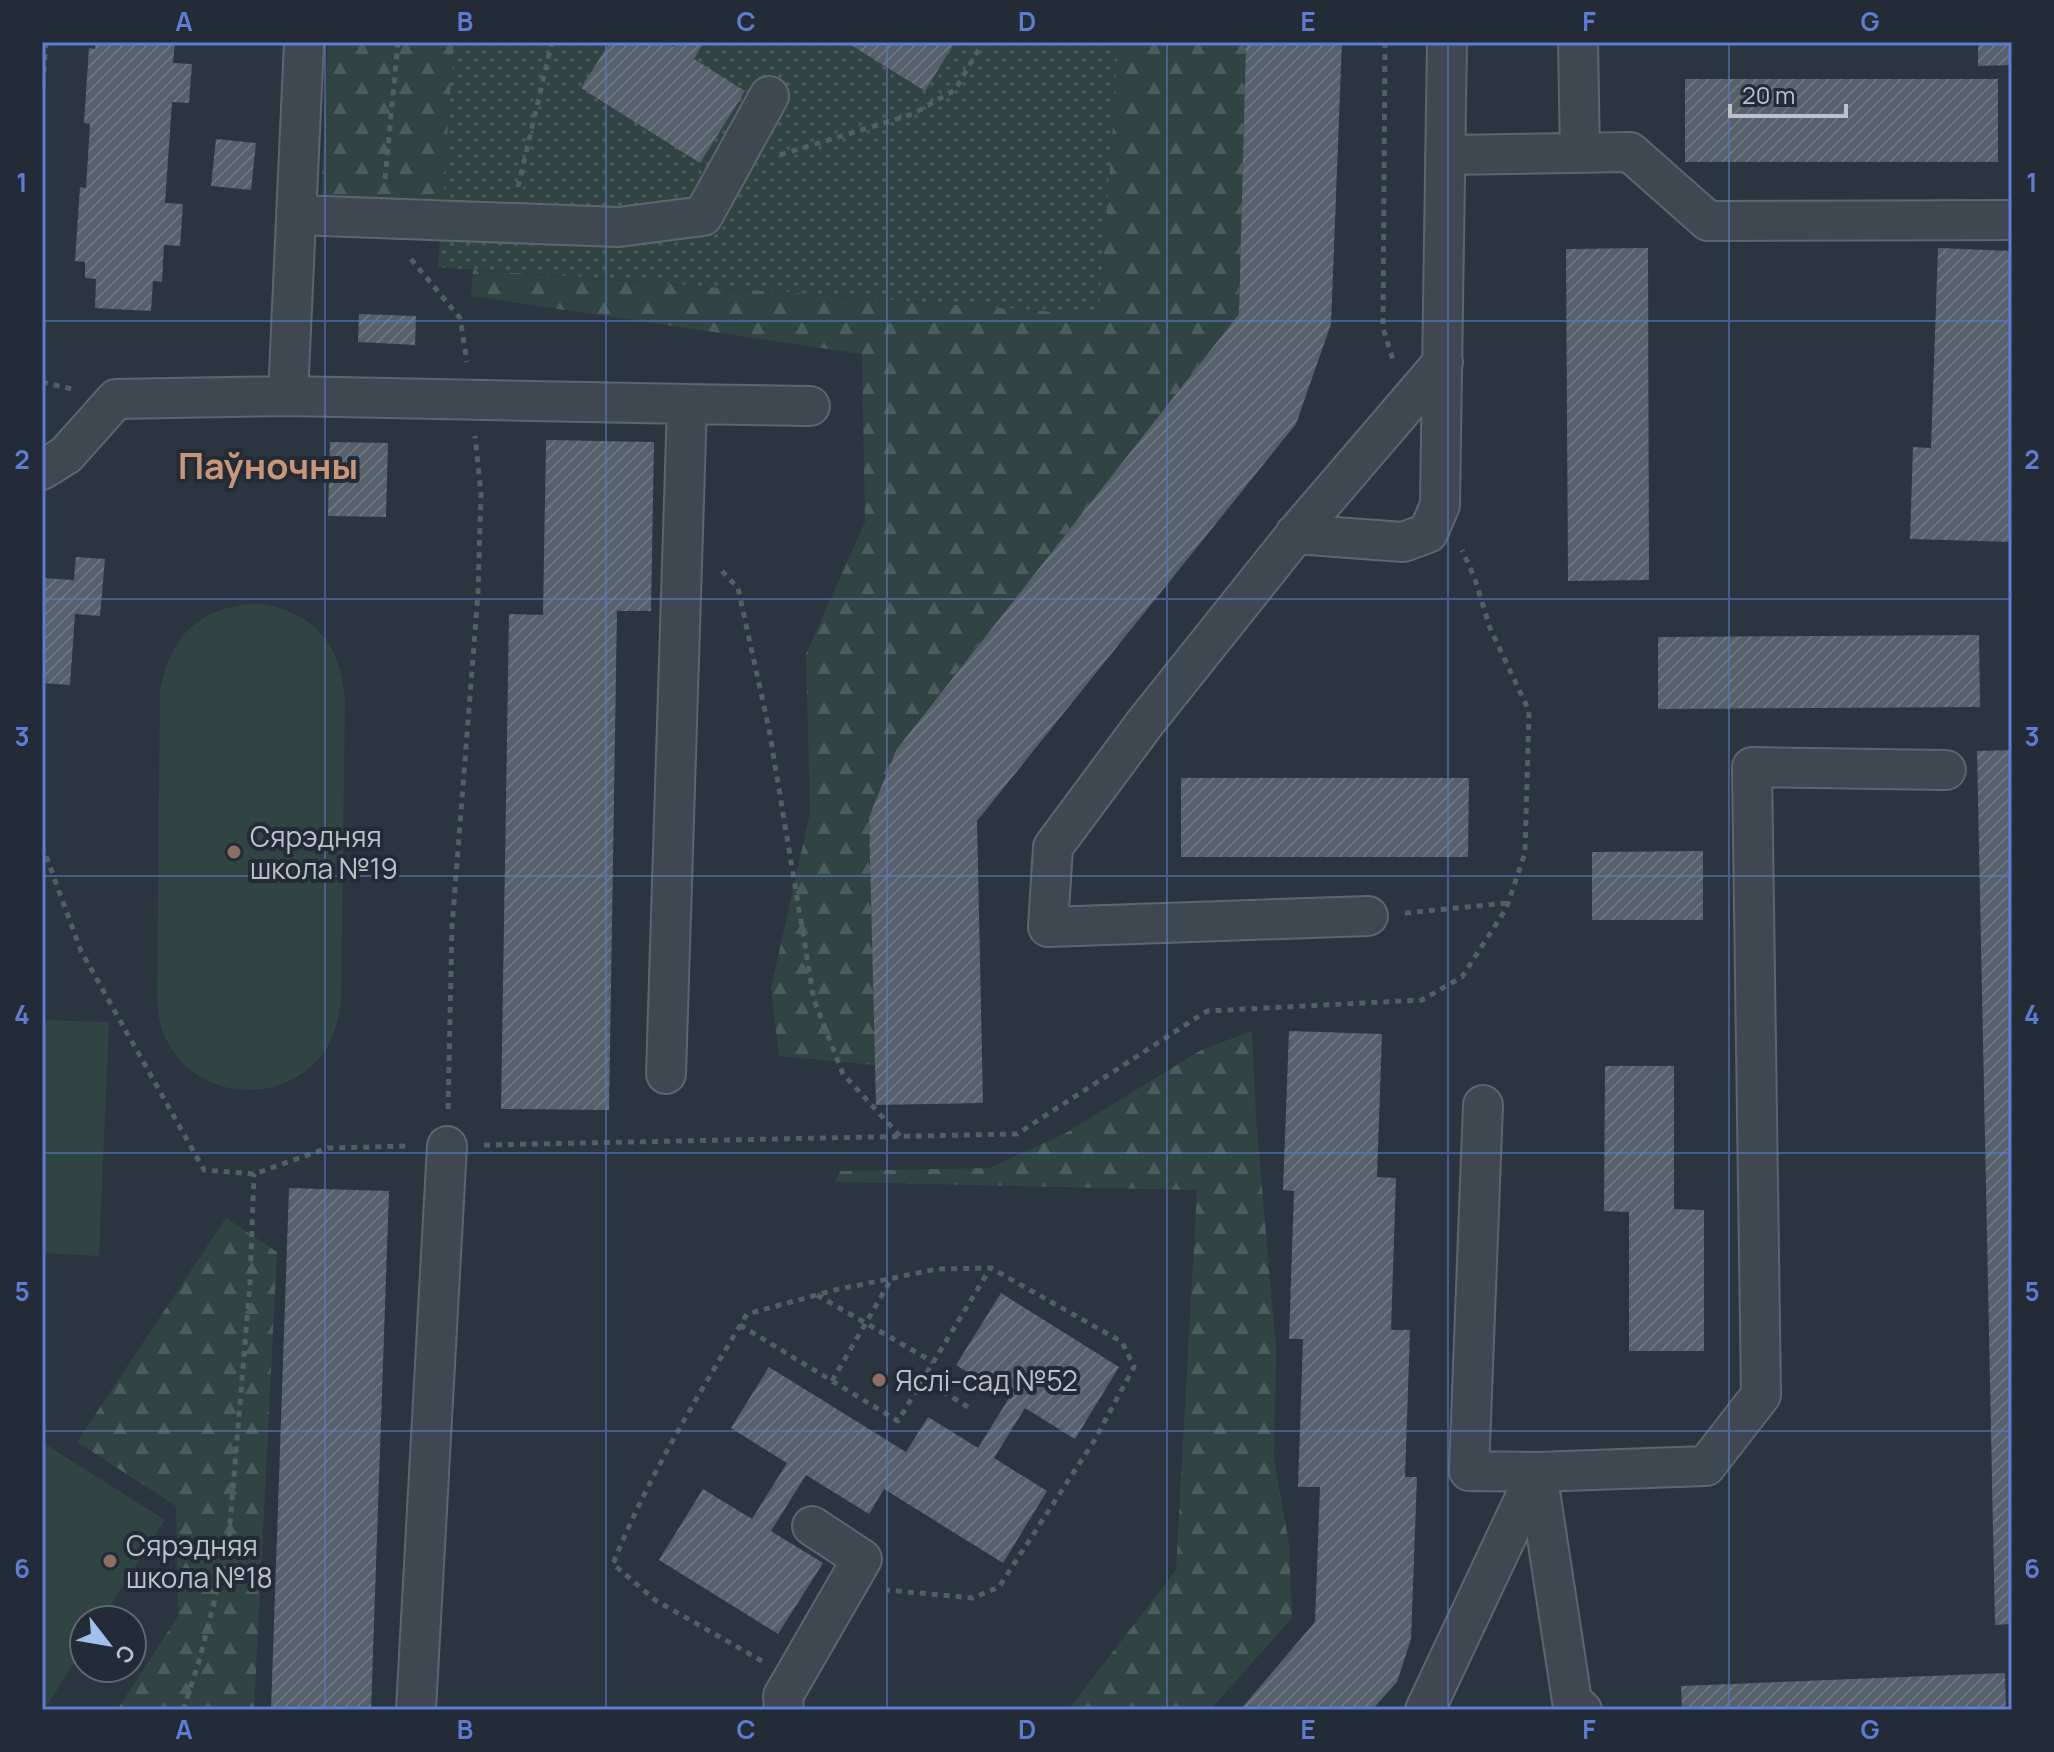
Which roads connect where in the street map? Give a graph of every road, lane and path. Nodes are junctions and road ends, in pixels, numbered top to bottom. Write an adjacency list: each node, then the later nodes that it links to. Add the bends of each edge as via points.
1 (46, 42): 9 (path)
2 (304, 42): 14 (lane)
3 (398, 42): 15 (path)
4 (552, 42): 17 (path)
5 (983, 42): 13 (path, via 955,90 913,114)
6 (1385, 42): 21 (path, via 1383,328)
7 (1447, 42): 12 (lane)
8 (1578, 42): 11 (lane)
9 (42, 96)
10 (769, 96): 13 (lane)
11 (1580, 153): 12 (lane); 16 (lane, via 1630,152 1708,221)
12 (1445, 155): 18 (lane)
13 (728, 172): 17 (lane, via 703,216 619,227)
14 (297, 215): 15 (lane); 19 (lane)
15 (383, 218): 17 (lane); 20 (path, via 382,224 460,318)
16 (2012, 220)
17 (509, 223)
18 (1443, 362): 21 (lane); 25 (lane)
19 (288, 396): 20 (lane); 24 (lane, via 116,399 66,455)
20 (471, 400): 22 (lane); 35 (path, via 481,493 478,593 452,927)
21 (1407, 403): 27 (lane)
22 (687, 404): 23 (lane); 26 (lane)
23 (810, 406)
24 (42, 470)
25 (1440, 505): 27 (lane, via 1428,533 1403,542); 30 (path, via 1529,711 1525,853)
26 (684, 531): 32 (lane); 34 (path, via 738,588 769,729 814,1000 843,1074)
27 (1295, 534): 31 (lane, via 1053,847 1048,927)
28 (1946, 770): 46 (lane, via 1752,767 1761,1395 1706,1466)
29 (43, 850): 36 (path, via 81,951 204,1170)
30 (1508, 903): 31 (path); 34 (path, via 1462,977 1422,1000 1207,1011 1017,1134)
31 (1368, 916)
32 (666, 1074)
33 (1483, 1105): 46 (lane, via 1469,1471)
34 (901, 1137): 35 (path)
35 (447, 1146): 36 (path, via 328,1148); 51 (lane)
36 (254, 1174): 50 (path, via 228,1548)
37 (991, 1268): 38 (path, via 937,1269); 42 (path); 48 (path, via 1122,1342 1134,1367 1094,1441 999,1587 973,1598)
38 (892, 1278): 39 (path); 40 (path)
39 (817, 1295): 40 (path); 41 (path, via 747,1314)
40 (866, 1324): 42 (path); 44 (path)
41 (740, 1325): 44 (path); 49 (path, via 649,1483 613,1564)
42 (933, 1362): 43 (path)
43 (923, 1379): 44 (path, via 898,1421); 45 (path)
44 (832, 1381)
45 (968, 1407)
46 (1537, 1472): 52 (lane); 53 (lane, via 1572,1701)
47 (812, 1526): 48 (lane, via 862,1559)
48 (847, 1586): 49 (lane)
49 (789, 1695)
50 (183, 1710)
51 (416, 1710)
52 (1425, 1710)
53 (1582, 1710)

